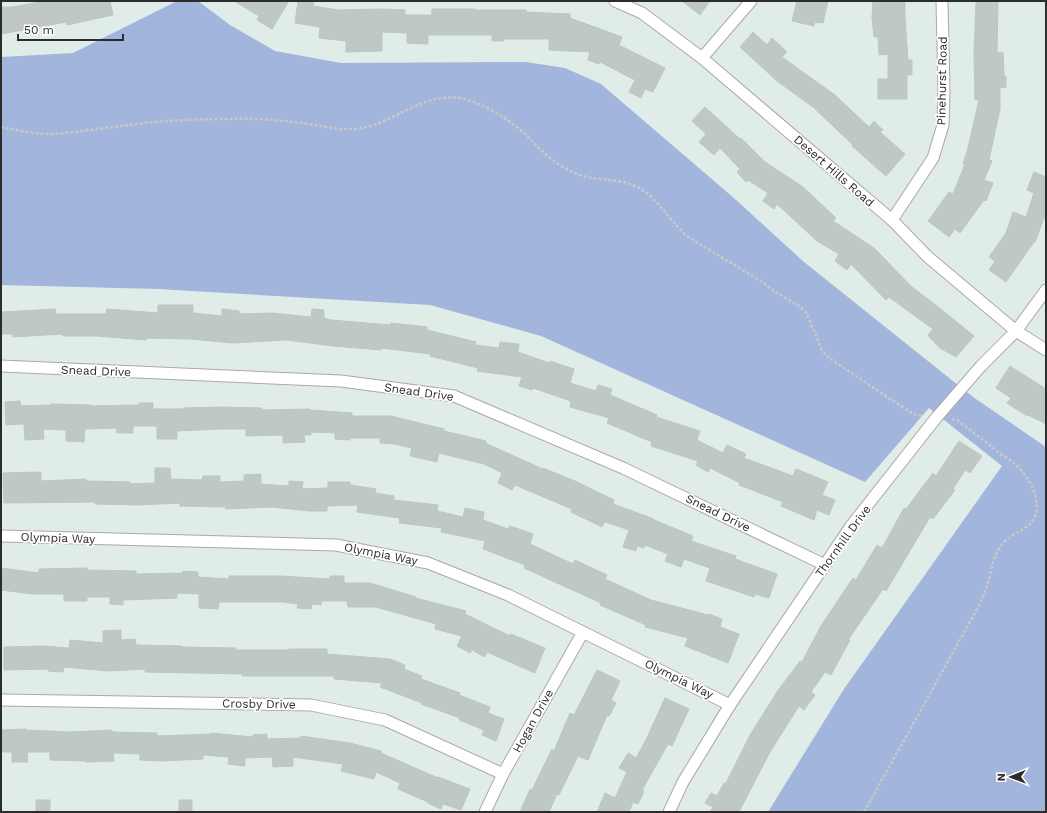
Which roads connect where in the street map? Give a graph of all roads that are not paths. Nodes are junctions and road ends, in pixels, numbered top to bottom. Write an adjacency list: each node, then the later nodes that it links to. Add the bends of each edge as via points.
1 (615, 1): 4 (street, Desert Hills Road, via 642,13)
2 (751, 1): 4 (street)
3 (942, 1): 5 (street, Pinehurst Road, via 943,125 933,158)
4 (702, 58): 5 (street, Desert Hills Road)
5 (892, 220): 7 (street, Desert Hills Road, via 928,257)
6 (1046, 290): 7 (street, Thornhill Drive)
7 (1016, 331): 8 (street, Desert Hills Road); 11 (street, Thornhill Drive, via 981,366 936,418 851,526)
8 (1046, 350)
9 (1, 366): 11 (street, Snead Drive, via 342,381 454,396 623,468)
10 (1, 536): 12 (street, Olympia Way, via 336,545 428,562 508,595)
11 (825, 565): 14 (street, Thornhill Drive)
12 (583, 632): 14 (street, Olympia Way); 15 (street, Hogan Drive)
13 (1, 700): 15 (street, Crosby Drive, via 311,705 385,720)
14 (730, 705): 17 (street, Thornhill Drive, via 683,782)
15 (503, 774): 16 (street, Hogan Drive)
16 (485, 812)
17 (669, 812)

